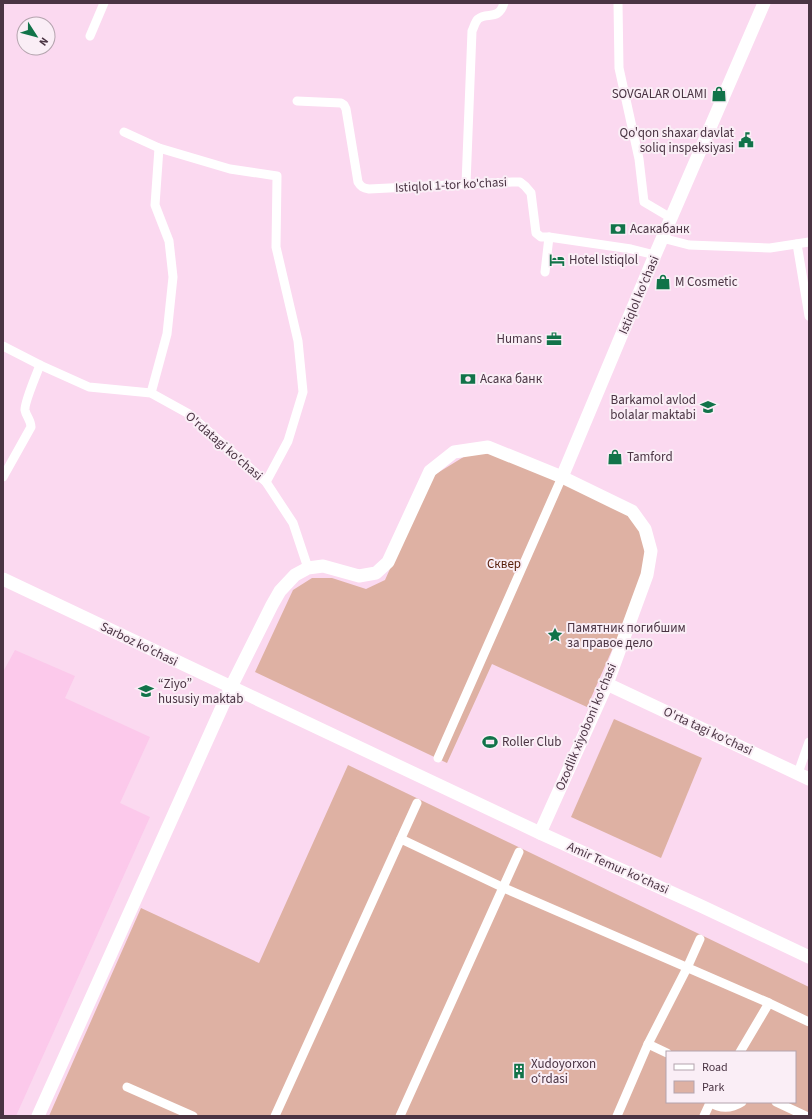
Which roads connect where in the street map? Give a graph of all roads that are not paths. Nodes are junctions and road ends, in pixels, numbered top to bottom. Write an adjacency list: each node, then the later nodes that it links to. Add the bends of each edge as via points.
1 (104, 3): 5 (street)
2 (504, 3): 9 (street, via 496,15 479,18 472,31)
3 (618, 3): 10 (street, via 619,68 639,159 644,202)
4 (764, 3): 10 (main road, Istiqlol ko'chasi)
5 (90, 36)
6 (297, 101): 9 (street, Istiqlol 1-tor ko'chasi, via 341,102 344,105 361,187 369,189)
7 (124, 132): 8 (street)
8 (159, 148): 20 (street, via 155,205 169,241 173,277 167,334); 23 (street, via 230,169 277,176 276,246 298,341 303,392 288,441)
9 (466, 184): 11 (street, Istiqlol 1-tor ko'chasi, via 520,182 531,193 536,233 541,237)
10 (671, 218): 12 (main road, Istiqlol ko'chasi)
11 (549, 237): 15 (street, Istiqlol 1-tor ko'chasi, via 631,248); 16 (street)
12 (662, 238): 14 (street, via 689,245 770,248); 15 (main road, Istiqlol ko'chasi)
13 (809, 242): 14 (street)
14 (797, 244): 17 (street)
15 (655, 255): 22 (main road, Istiqlol ko'chasi)
16 (545, 272)
17 (809, 316)
18 (3, 346): 19 (street, O'rdatagi ko'chasi)
19 (40, 365): 20 (street, O'rdatagi ko'chasi, via 89,387); 21 (street, via 26,402 25,409 31,427)
20 (151, 393): 23 (street, O'rdatagi ko'chasi, via 190,414)
21 (3, 477)
22 (562, 477): 24 (main road, Ozodlik xiyoboni ko'chasi, via 488,447 454,452 430,471 388,562 376,572 359,576 323,566); 26 (main road, Ozodlik xiyoboni ko'chasi, via 632,511 646,529 651,551 647,575); 29 (street)
23 (266, 482): 24 (street, O'rdatagi ko'chasi, via 293,523)
24 (308, 568): 27 (main road, via 296,575 280,591)
25 (3, 579): 27 (main road, Sarboz ko'chasi)
26 (606, 684): 30 (main road, O'rta tagi ko'chasi); 33 (main road, Ozodlik xiyoboni ko'chasi)
27 (231, 688): 31 (main road, Sarboz ko'chasi); 49 (main road)
28 (809, 742): 30 (street)
29 (438, 758)
30 (803, 776)
31 (428, 780): 33 (main road, Amir Temur ko'chasi)
32 (417, 803): 34 (street)
33 (540, 833): 38 (main road, Amir Temur ko'chasi, via 694,902)
34 (401, 840): 36 (street); 51 (street)
35 (519, 852): 36 (street)
36 (504, 888): 39 (street); 52 (street)
37 (700, 939): 39 (street)
38 (809, 958)
39 (687, 968): 40 (street); 42 (street)
40 (769, 1003): 41 (street); 43 (street)
41 (809, 1022)
42 (648, 1044): 44 (street); 53 (street)
43 (741, 1051)
44 (666, 1053)
45 (127, 1087): 50 (street)
46 (710, 1103): 47 (street, via 727,1108); 54 (street)
47 (740, 1103)
48 (778, 1103): 55 (street)
49 (38, 1116)
50 (193, 1116)
51 (275, 1116)
52 (400, 1116)
53 (617, 1116)
54 (704, 1116)
55 (806, 1116)

